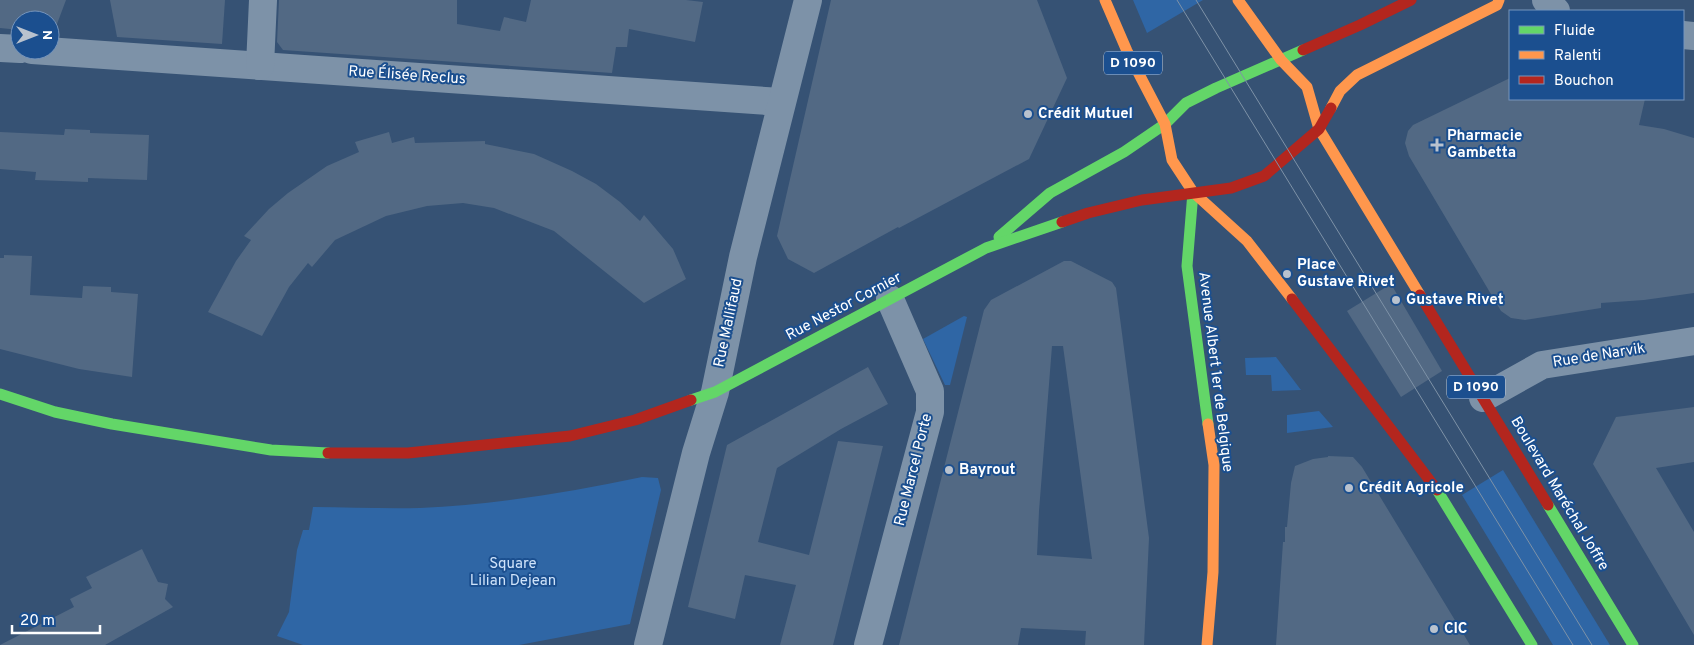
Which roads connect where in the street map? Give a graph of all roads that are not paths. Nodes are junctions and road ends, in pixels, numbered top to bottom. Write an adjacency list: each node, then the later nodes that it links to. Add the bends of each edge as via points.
1 (263, 0): 11 (street)
2 (808, 0): 12 (street, Rue Mallifaud)
3 (1105, 0): 13 (street, D 1090)
4 (1238, 0): 10 (street, D 1090)
5 (1412, 0): 10 (street)
6 (1499, 0): 14 (street, via 1497,5 1358,75 1340,91)
7 (1546, 0): 8 (street)
8 (1555, 10)
9 (60, 52): 11 (street, Rue Élisée Reclus)
10 (1281, 60): 13 (street, via 1186,103); 14 (street, D 1090, via 1307,87)
11 (260, 66): 12 (street, Rue Élisée Reclus)
12 (781, 102): 19 (street, Rue Mallifaud)
13 (1165, 124): 15 (street, D 1090, via 1172,160); 16 (street, Rue Nestor Cornier, via 1124,152 1050,193)
14 (1319, 129): 15 (street, via 1264,176 1230,188); 21 (street, Boulevard Maréchal Joffre / D 1090)
15 (1193, 192): 16 (street, Rue Nestor Cornier, via 1088,213); 24 (street, Avenue Albert 1er de Belgique, via 1187,266 1214,465 1214,572); 25 (street, D 1090, via 1247,241 1433,483)
16 (986, 248): 17 (street, Rue Nestor Cornier)
17 (890, 300): 19 (street, Rue Nestor Cornier); 23 (street, Rue Marcel Porte, via 930,391 930,412)
18 (1694, 341): 21 (street, Rue de Narvik, via 1542,365)
19 (715, 392): 20 (street, Rue Nestor Cornier, via 635,420 570,436 408,453 347,454 270,450 197,439 55,412); 22 (street, Rue Mallifaud, via 696,453)
20 (0, 394)
21 (1483, 398): 26 (street, Boulevard Maréchal Joffre / D 1090)
22 (648, 645)
23 (868, 645)
24 (1207, 645)
25 (1532, 645)
26 (1633, 645)

